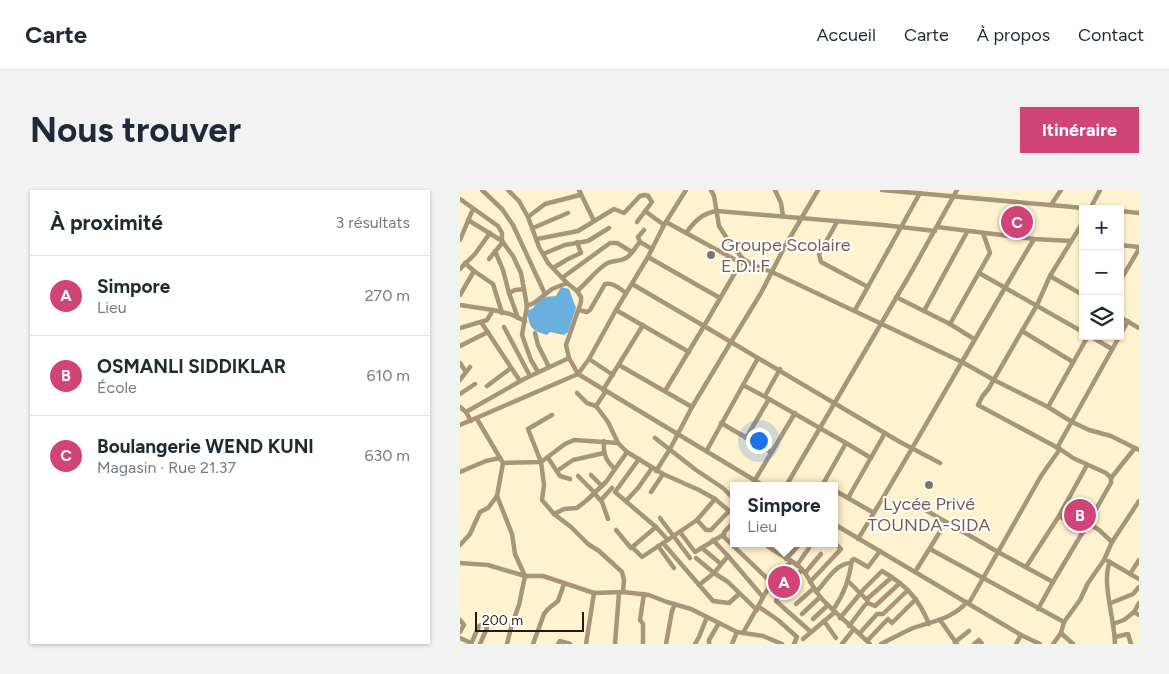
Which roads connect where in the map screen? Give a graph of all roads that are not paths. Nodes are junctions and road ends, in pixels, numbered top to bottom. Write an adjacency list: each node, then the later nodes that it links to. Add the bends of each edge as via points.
1 (482, 190): 78 (street, via 513,225)
2 (508, 190): 27 (street)
3 (651, 190): 14 (street)
4 (686, 190): 33 (street)
5 (711, 190): 22 (street)
6 (775, 190): 26 (street)
7 (818, 190): 28 (street)
8 (882, 190): 13 (street)
9 (958, 190): 15 (street)
10 (1061, 190): 17 (street)
11 (1100, 190): 18 (street)
12 (579, 192): 27 (street, via 545,204); 30 (street)
13 (920, 194): 15 (street); 34 (street)
14 (648, 196): 21 (street, via 652,202); 30 (street, via 640,196 626,212 614,208)
15 (954, 196): 17 (street); 38 (street)
16 (460, 199): 20 (street)
17 (1052, 205): 19 (street)
18 (1092, 205)
19 (1079, 208)
20 (473, 209): 29 (street); 47 (street, via 498,226)
21 (645, 211): 31 (street); 33 (street)
22 (717, 211): 26 (street); 42 (street, via 696,220); 59 (street, via 719,226)
23 (1124, 211): 25 (street)
24 (568, 213): 35 (street)
25 (1139, 213)
26 (783, 216): 28 (street)
27 (528, 217): 35 (street)
28 (803, 218): 32 (street); 64 (street)
29 (468, 220): 41 (street); 44 (street)
30 (594, 221): 46 (street, via 578,231)
31 (637, 222)
32 (837, 222): 34 (street); 71 (street, via 819,258)
33 (665, 224): 42 (street); 53 (street)
34 (902, 227): 38 (street); 71 (street)
35 (533, 228): 46 (street)
36 (609, 228): 49 (street, via 588,241)
37 (1079, 228): 48 (street)
38 (936, 229): 40 (street); 80 (street)
39 (644, 230): 50 (street, via 638,237)
40 (967, 232): 43 (street); 89 (street)
41 (490, 233): 47 (street); 60 (street)
42 (686, 233): 59 (street)
43 (983, 233): 45 (street); 65 (street, via 990,253)
44 (461, 236)
45 (1034, 239): 48 (street); 72 (street)
46 (537, 240): 56 (street)
47 (503, 241): 54 (street); 73 (street, via 521,273)
48 (1071, 241): 67 (street)
49 (577, 242): 56 (street); 62 (street, via 581,253)
50 (640, 242): 53 (street); 55 (street)
51 (1124, 246): 52 (street)
52 (1139, 248): 66 (street)
53 (652, 249): 57 (street)
54 (495, 251): 58 (street); 76 (street)
55 (632, 252): 68 (street, via 620,244 610,243); 74 (street, via 624,259 606,264)
56 (543, 254): 62 (street)
57 (648, 257): 70 (street); 81 (street)
58 (490, 259)
59 (742, 261): 64 (street); 81 (street)
60 (464, 263): 61 (street); 63 (street)
61 (460, 268)
62 (553, 268): 68 (street)
63 (474, 271): 79 (street); 90 (street, via 494,284)
64 (772, 272): 88 (street); 110 (street)
65 (979, 273): 72 (street); 97 (street)
66 (1124, 274)
67 (1050, 276): 75 (street); 83 (street)
68 (562, 278): 69 (street)
69 (567, 283): 74 (street); 78 (street)
70 (632, 284): 77 (street); 99 (street)
71 (868, 287): 88 (street)
72 (1005, 287): 83 (street); 107 (street)
73 (524, 290): 76 (street); 84 (street)
74 (577, 291): 86 (street, via 581,297)
75 (1079, 291)
76 (509, 293): 91 (street)
77 (626, 293): 86 (street, via 605,284 590,310); 87 (street)
78 (545, 294): 84 (street)
79 (460, 295)
80 (896, 297): 89 (street); 96 (street)
81 (720, 298): 99 (street)
82 (460, 305): 85 (street)
83 (1036, 305): 103 (street); 104 (street)
84 (527, 306): 93 (street)
85 (493, 310): 90 (street); 95 (street, via 487,320)
86 (579, 310): 114 (street, via 566,342)
87 (616, 310): 98 (street); 116 (street)
88 (855, 310): 96 (street)
89 (924, 311): 97 (street)
90 (502, 313): 91 (street)
91 (518, 318): 93 (street)
92 (1124, 319): 94 (street)
93 (525, 321): 126 (street, via 522,335)
94 (1128, 321): 102 (street); 112 (street)
95 (481, 322): 101 (street); 105 (street)
96 (880, 323): 117 (street); 141 (street)
97 (950, 324): 107 (street)
98 (643, 325): 113 (street); 120 (street)
99 (704, 326): 110 (street); 113 (street)
100 (504, 327): 129 (street)
101 (460, 328)
102 (1139, 328)
103 (1079, 330)
104 (1022, 331): 118 (street); 131 (street)
105 (488, 332): 111 (street); 123 (street)
106 (535, 333): 122 (street)
107 (974, 339): 117 (street)
108 (1087, 340): 118 (street)
109 (1096, 340): 112 (street)
110 (731, 342): 115 (street); 143 (street)
111 (460, 346)
112 (1112, 349): 151 (street)
113 (689, 352): 137 (street)
114 (569, 358): 122 (street); 127 (street)
115 (758, 358): 124 (street); 134 (street)
116 (589, 359): 127 (street); 128 (street)
117 (962, 362): 131 (street); 164 (street)
118 (1073, 362): 144 (street)
119 (460, 363): 125 (street)
120 (619, 365): 128 (street); 137 (street)
121 (470, 367): 125 (street)
122 (549, 367): 126 (street)
123 (512, 368): 132 (street); 135 (street)
124 (780, 369): 140 (street); 141 (street)
125 (466, 372): 130 (street)
126 (538, 372): 129 (street)
127 (578, 374): 136 (street); 149 (street)
128 (612, 375): 136 (street)
129 (530, 376): 132 (street)
130 (460, 380)
131 (994, 380): 144 (street); 162 (street, via 978,405)
132 (520, 381): 145 (street)
133 (475, 384): 139 (street)
134 (743, 385): 140 (street); 152 (street)
135 (488, 386)
136 (604, 391): 142 (street); 155 (street)
137 (665, 391): 143 (street)
138 (577, 393): 142 (street, via 587,403)
139 (460, 394)
140 (767, 397): 147 (street); 158 (street)
141 (834, 402): 154 (street); 156 (street)
142 (596, 406): 160 (street)
143 (692, 407): 155 (street)
144 (1048, 407): 151 (street)
145 (473, 408): 146 (street); 149 (street)
146 (462, 409): 150 (street)
147 (795, 413): 154 (street); 168 (street)
148 (552, 415): 174 (street, via 528,429)
149 (478, 418): 150 (street); 173 (street)
150 (471, 421): 153 (street)
151 (1072, 422): 162 (street); 165 (street)
152 (721, 423): 158 (street); 166 (street)
153 (460, 425)
154 (821, 427): 161 (street); 188 (street)
155 (677, 433): 163 (street); 166 (street)
156 (885, 433): 164 (street); 171 (street)
157 (655, 438): 163 (street)
158 (746, 438): 168 (street)
159 (604, 441): 160 (street); 169 (street); 170 (street, via 571,441)
160 (618, 443): 167 (street)
161 (846, 443): 171 (street); 189 (street)
162 (1058, 448): 176 (street); 237 (street)
163 (670, 449): 177 (street); 195 (street)
164 (912, 449): 175 (street); 204 (street)
165 (1137, 449): 185 (street)
166 (707, 450): 186 (street)
167 (627, 452): 172 (street); 178 (street)
168 (771, 452): 187 (street)
169 (604, 453): 178 (street); 179 (street, via 574,460)
170 (548, 458): 174 (street); 179 (street)
171 (871, 458): 197 (street)
172 (639, 459): 177 (street); 200 (street, via 615,492)
173 (502, 460): 174 (street); 180 (street, via 482,462); 196 (street)
174 (541, 462): 205 (street, via 542,499)
175 (940, 464)
176 (1087, 465): 185 (street); 206 (street)
177 (654, 469): 181 (street); 200 (street)
178 (615, 470): 190 (street)
179 (557, 471): 184 (street, via 561,477)
180 (460, 472)
181 (663, 474): 192 (street); 198 (street)
182 (578, 476): 194 (street)
183 (591, 476): 190 (street)
184 (570, 478)
185 (1111, 478): 211 (street)
186 (754, 482)
187 (756, 482)
188 (788, 482)
189 (826, 482)
190 (602, 486): 194 (street)
191 (612, 488): 199 (street)
192 (651, 492)
193 (838, 492): 197 (street)
194 (595, 493): 199 (street); 205 (street, via 577,508 564,508)
195 (730, 495)
196 (497, 496): 226 (street, via 488,508 480,512 470,534); 256 (street)
197 (848, 498): 204 (street)
198 (715, 499): 203 (street); 209 (street)
199 (600, 500): 208 (street)
200 (626, 501): 214 (street)
201 (1139, 501): 224 (street)
202 (915, 504): 210 (street)
203 (729, 511): 209 (street, via 711,530 706,530)
204 (874, 513): 220 (street)
205 (554, 514): 272 (street, via 619,569 624,575)
206 (1059, 516): 216 (street); 250 (street)
207 (660, 518): 219 (street)
208 (608, 519)
209 (697, 520): 217 (street)
210 (946, 522): 235 (street); 237 (street)
211 (1088, 524): 216 (street); 224 (street)
212 (730, 526): 218 (street)
213 (838, 526): 220 (street)
214 (656, 527): 221 (street); 232 (street)
215 (616, 530): 232 (street)
216 (1084, 530): 262 (street)
217 (680, 532): 219 (street); 233 (street, via 694,552)
218 (723, 534): 222 (street); 223 (street)
219 (674, 536): 221 (street); 240 (street)
220 (858, 539): 236 (street)
221 (668, 540): 225 (street)
222 (713, 540): 233 (street); 239 (street)
223 (730, 541)
224 (1112, 542): 243 (street)
225 (663, 543): 227 (street); 266 (street)
226 (460, 545)
227 (658, 546): 232 (street, via 642,557); 251 (street)
228 (838, 546): 261 (street, via 841,549)
229 (736, 547): 263 (street)
230 (770, 547): 242 (street)
231 (798, 547): 242 (street)
232 (633, 548)
233 (702, 548): 248 (street)
234 (809, 548): 249 (street)
235 (930, 548): 253 (street); 258 (street)
236 (880, 551): 246 (street, via 868,567 854,559); 253 (street)
237 (998, 552): 250 (street); 258 (street)
238 (821, 554): 252 (street)
239 (728, 556): 248 (street); 275 (street)
240 (690, 558)
241 (696, 558): 254 (street)
242 (789, 560): 249 (street); 263 (street)
243 (1104, 560): 247 (street); 297 (street)
244 (1139, 560): 255 (street)
245 (460, 562): 256 (street, via 488,565)
246 (851, 562): 260 (street); 268 (street, via 844,563)
247 (1110, 562): 255 (street); 280 (street, via 1107,581)
248 (721, 564): 254 (street)
249 (797, 565): 252 (street)
250 (1026, 567): 262 (street)
251 (674, 568)
252 (804, 571): 261 (street); 305 (street, via 778,591 776,601)
253 (915, 572): 279 (street)
254 (714, 573): 266 (street); 274 (street)
255 (1130, 574): 259 (street)
256 (525, 576): 264 (street, via 543,576); 319 (street)
257 (892, 578): 265 (street); 270 (street, via 882,571); 278 (street)
258 (982, 578): 279 (street); 286 (street)
259 (1139, 579)
260 (848, 581): 270 (street); 287 (street)
261 (810, 582): 268 (street)
262 (1053, 582): 286 (street)
263 (772, 583): 275 (street)
264 (564, 584): 271 (street); 320 (street, via 558,601 544,614)
265 (900, 584): 269 (street); 278 (street, via 875,606)
266 (699, 585): 274 (street, via 714,602 729,603)
267 (1139, 587): 280 (street, via 1133,594)
268 (815, 590): 276 (street); 283 (street)
269 (908, 590): 277 (street); 307 (street, via 883,614 877,614)
270 (861, 592): 278 (street); 292 (street)
271 (594, 593): 272 (street); 323 (street)
272 (621, 593): 273 (street); 324 (street)
273 (644, 594): 282 (street); 325 (street, via 640,620)
274 (739, 594): 285 (street)
275 (763, 597): 285 (street)
276 (820, 597): 284 (street); 289 (street)
277 (916, 599): 299 (street); 315 (street, via 892,623 888,619)
278 (868, 601): 301 (street)
279 (968, 603): 295 (street); 309 (street)
280 (1111, 603): 300 (street)
281 (1139, 603): 288 (street)
282 (675, 604): 291 (street); 326 (street)
283 (796, 604)
284 (828, 605): 287 (street); 293 (street)
285 (758, 609): 306 (street); 331 (street, via 778,620 797,637)
286 (1038, 609): 297 (street)
287 (834, 611): 292 (street); 296 (street)
288 (1134, 612): 290 (street); 300 (street)
289 (802, 614)
290 (1139, 615)
291 (707, 617): 298 (street); 327 (street)
292 (840, 618): 301 (street)
293 (813, 619)
294 (460, 620): 304 (street, via 464,625)
295 (940, 620): 299 (street); 316 (street)
296 (824, 621): 305 (street); 312 (street)
297 (1064, 622): 308 (street)
298 (719, 623): 306 (street); 328 (street)
299 (929, 624): 333 (street)
300 (1113, 624): 310 (street)
301 (849, 626): 302 (street)
302 (853, 630): 307 (street); 332 (street)
303 (969, 631): 316 (street)
304 (460, 632)
305 (811, 632): 313 (street)
306 (740, 633): 329 (street); 330 (street, via 763,636)
307 (860, 633): 315 (street)
308 (1061, 633): 337 (street); 338 (street)
309 (1021, 635): 317 (street); 336 (street)
310 (1115, 637): 339 (street); 340 (street, via 1128,634)
311 (460, 638): 314 (street)
312 (836, 638)
313 (803, 639)
314 (471, 643): 318 (street, via 479,626 484,624 487,628)
315 (868, 643)
316 (956, 643)
317 (1037, 643)
318 (480, 644)
319 (508, 644)
320 (534, 644)
321 (558, 644): 322 (street, via 560,641)
322 (570, 644)
323 (586, 644)
324 (615, 644)
325 (643, 644)
326 (666, 644)
327 (695, 644)
328 (709, 644)
329 (732, 644)
330 (780, 644)
331 (794, 644)
332 (842, 644)
333 (880, 644)
334 (974, 644): 335 (street, via 979,640)
335 (982, 644)
336 (1016, 644)
337 (1053, 644)
338 (1073, 644)
339 (1115, 644)
340 (1131, 644)

